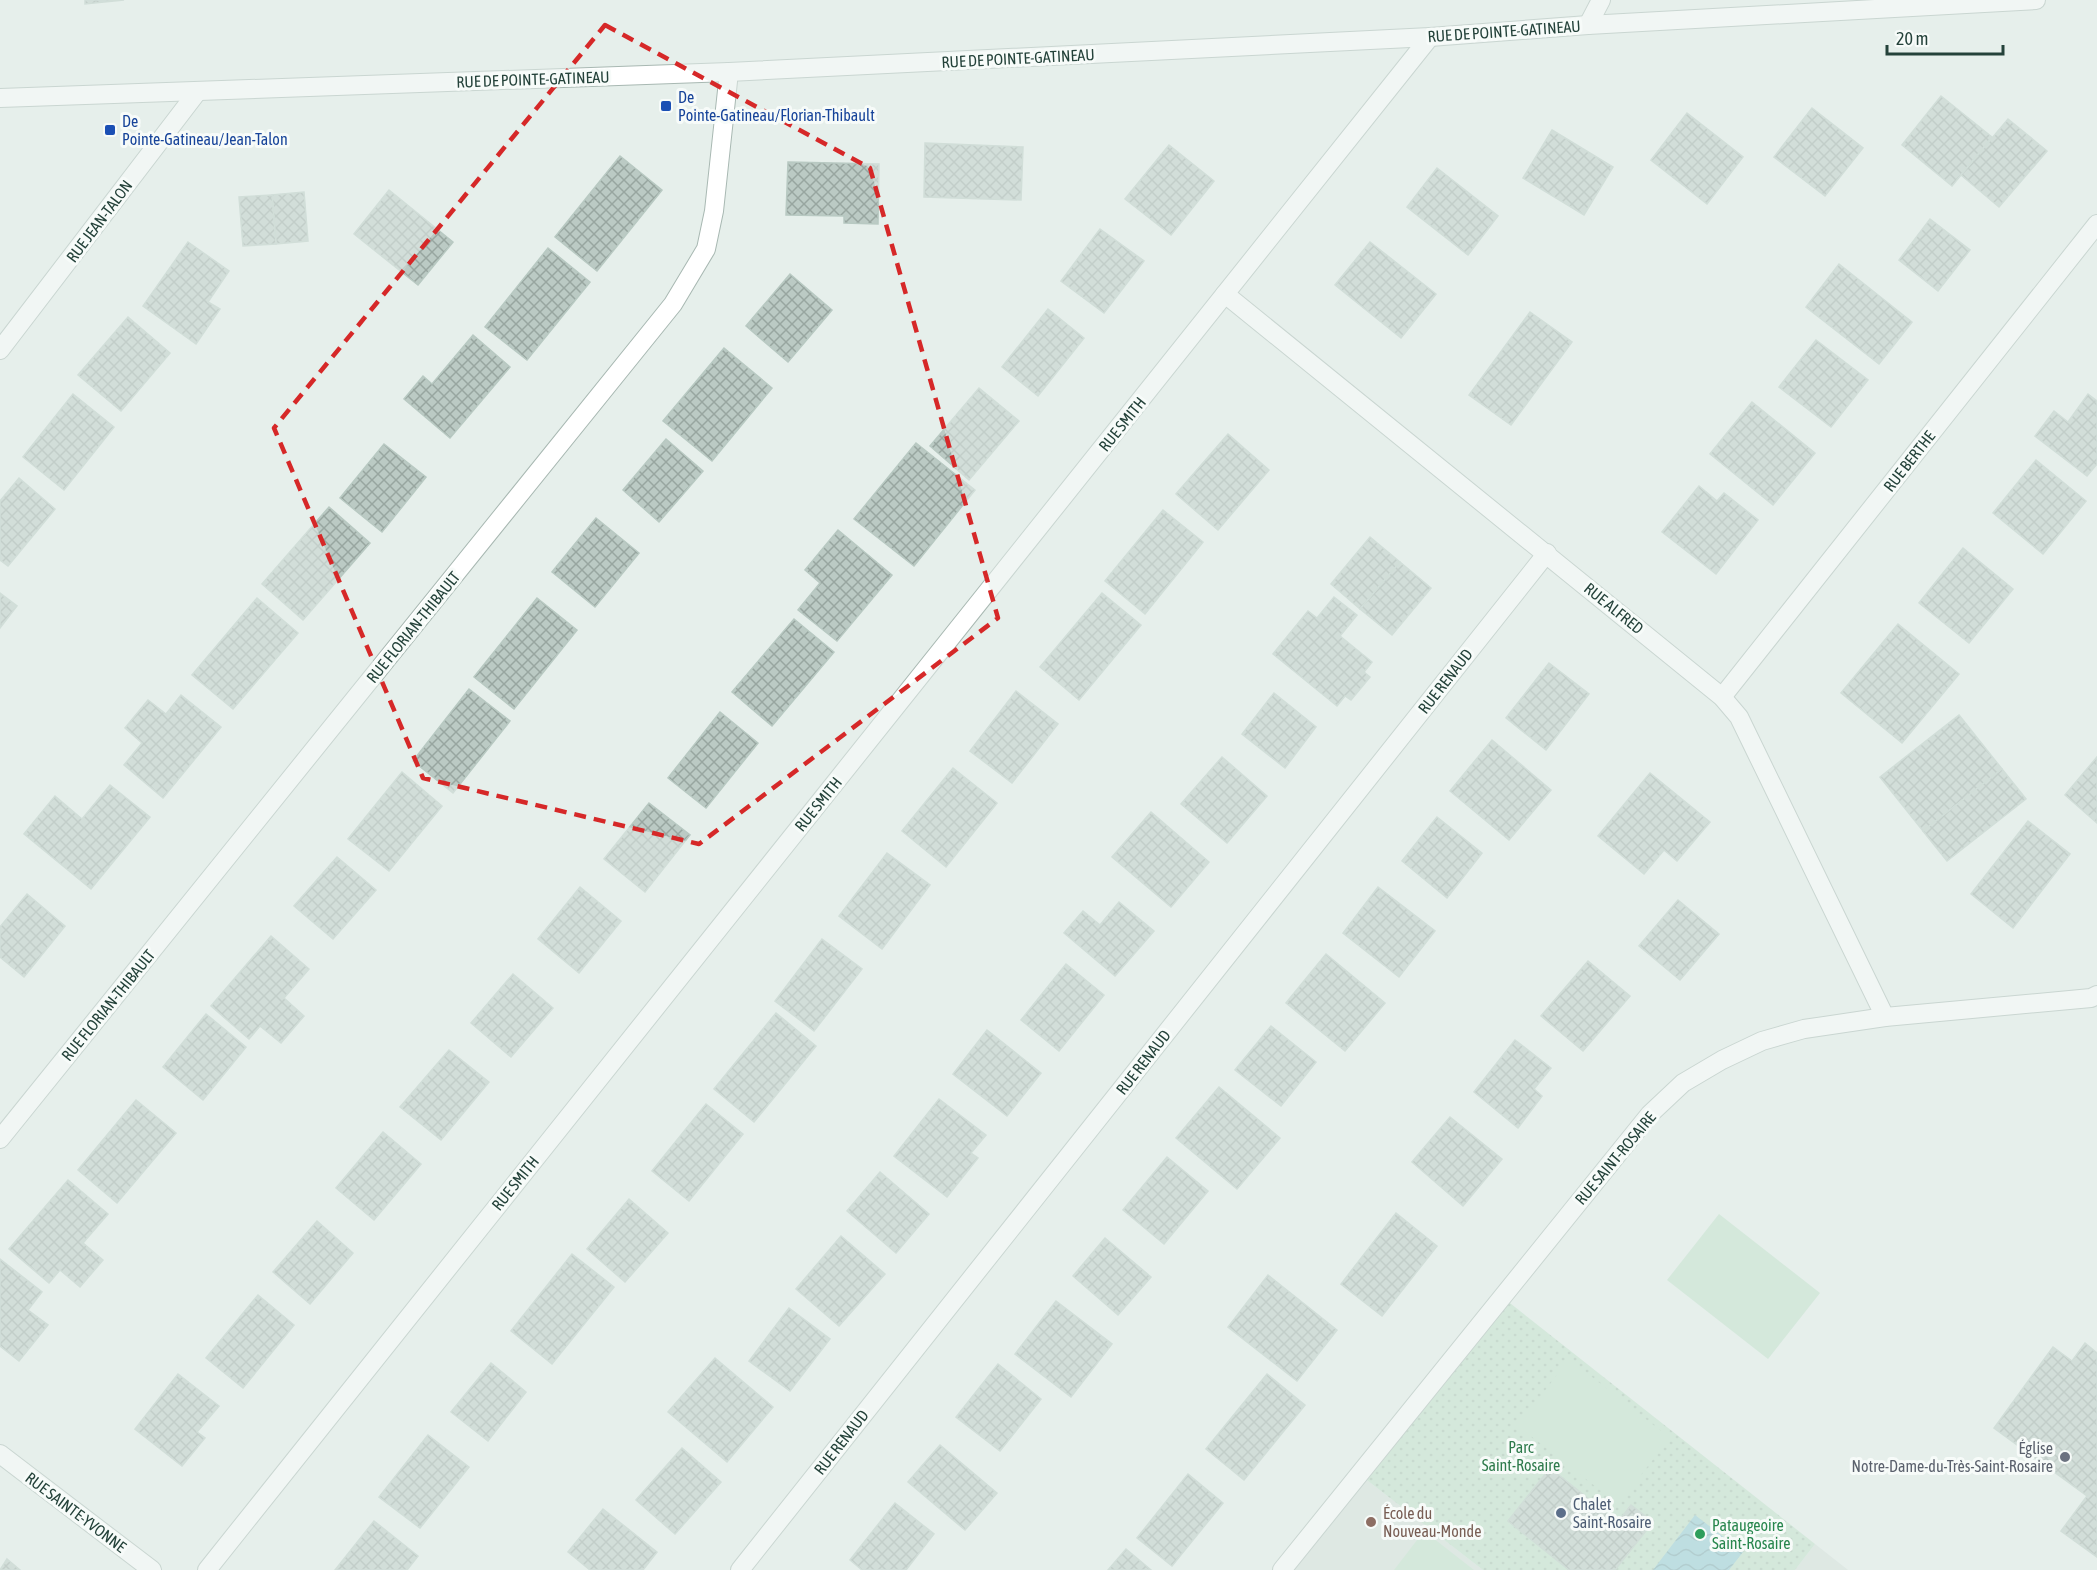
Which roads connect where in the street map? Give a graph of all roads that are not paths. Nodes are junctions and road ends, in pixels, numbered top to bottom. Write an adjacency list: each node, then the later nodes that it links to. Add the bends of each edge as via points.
1 (1601, 0): 3 (street)
2 (2036, 0): 3 (street, RUE DE POINTE-GATINEAU)
3 (1588, 25): 4 (street, RUE DE POINTE-GATINEAU)
4 (1430, 37): 5 (street, RUE DE POINTE-GATINEAU); 9 (street, RUE SMITH)
5 (729, 72): 6 (street, RUE DE POINTE-GATINEAU); 15 (street, RUE FLORIAN-THIBAULT, via 714,211 706,249 674,304)
6 (198, 91): 7 (street, RUE DE POINTE-GATINEAU); 10 (street, RUE JEAN-TALON)
7 (0, 99)
8 (2097, 224): 12 (street, RUE BERTHE)
9 (1225, 294): 11 (street, RUE ALFRED); 18 (street, RUE SMITH)
10 (0, 351)
11 (1547, 554): 12 (street, RUE ALFRED); 19 (street, RUE RENAUD)
12 (1722, 697): 14 (street, RUE ALFRED, via 1739,717)
13 (2095, 999): 14 (street, RUE SAINT-ROSAIRE)
14 (1885, 1017): 20 (street, RUE SAINT-ROSAIRE, via 1804,1029 1762,1041 1683,1083 1650,1114)
15 (0, 1138)
16 (0, 1454): 17 (street, RUE SAINTE-YVONNE)
17 (152, 1570)
18 (207, 1570)
19 (740, 1570)
20 (1282, 1570)

